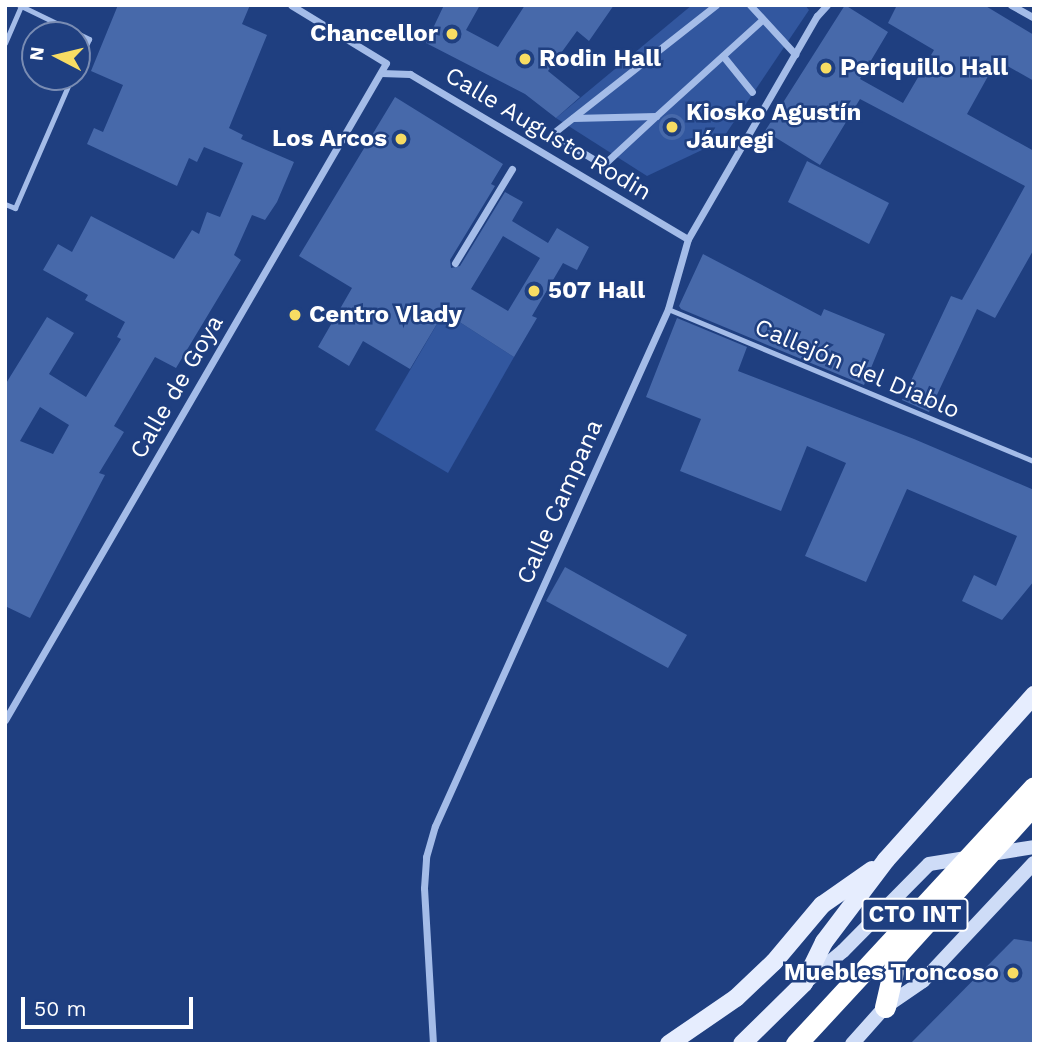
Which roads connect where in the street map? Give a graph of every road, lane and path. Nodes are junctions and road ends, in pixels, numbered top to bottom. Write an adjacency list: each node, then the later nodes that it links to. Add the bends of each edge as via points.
1 (290, 5): 13 (street, via 386,63)
2 (716, 5): 17 (street)
3 (750, 5): 8 (street)
4 (827, 5): 11 (street, Calle Campana)
5 (1011, 5): 7 (street)
6 (20, 6): 9 (lane); 10 (lane)
7 (1034, 18)
8 (763, 19): 11 (street); 12 (street)
9 (51, 21)
10 (5, 43)
11 (794, 54): 20 (street, Calle Campana)
12 (723, 55): 15 (street); 16 (street)
13 (381, 72): 20 (street, Calle Augusto Rodin, via 410,74); 25 (street, Calle de Goya)
14 (66, 91): 19 (lane, via 15,208)
15 (752, 92)
16 (656, 116): 17 (street); 17 (street, via 603,164 552,134)
17 (572, 118)
18 (512, 169): 21 (street)
19 (5, 204)
20 (688, 239): 22 (street, Calle Campana)
21 (455, 263)
22 (668, 309): 23 (lane, Callejón del Diablo); 36 (street, Calle Campana, via 435,826 424,888)
23 (1034, 461)
24 (1034, 695): 30 (main road, CTO INT)
25 (5, 720)
26 (1034, 787): 39 (highway, CTO INT, bridge)
27 (1034, 804): 29 (highway)
28 (1034, 847): 29 (street)
29 (991, 853): 34 (street, via 929,864); 35 (highway, via 898,956)
30 (886, 860): 34 (main road, CTO INT, via 824,942); 37 (main road, CTO INT, via 822,905 736,998)
31 (1034, 863): 33 (street, CTO INT)
32 (1034, 881): 33 (street)
33 (1014, 883): 35 (street, CTO INT, via 923,981)
34 (804, 984): 38 (main road, CTO INT)
35 (885, 1007): 40 (street, CTO INT)
36 (433, 1044)
37 (669, 1044)
38 (742, 1044)
39 (796, 1044)
40 (852, 1044)

